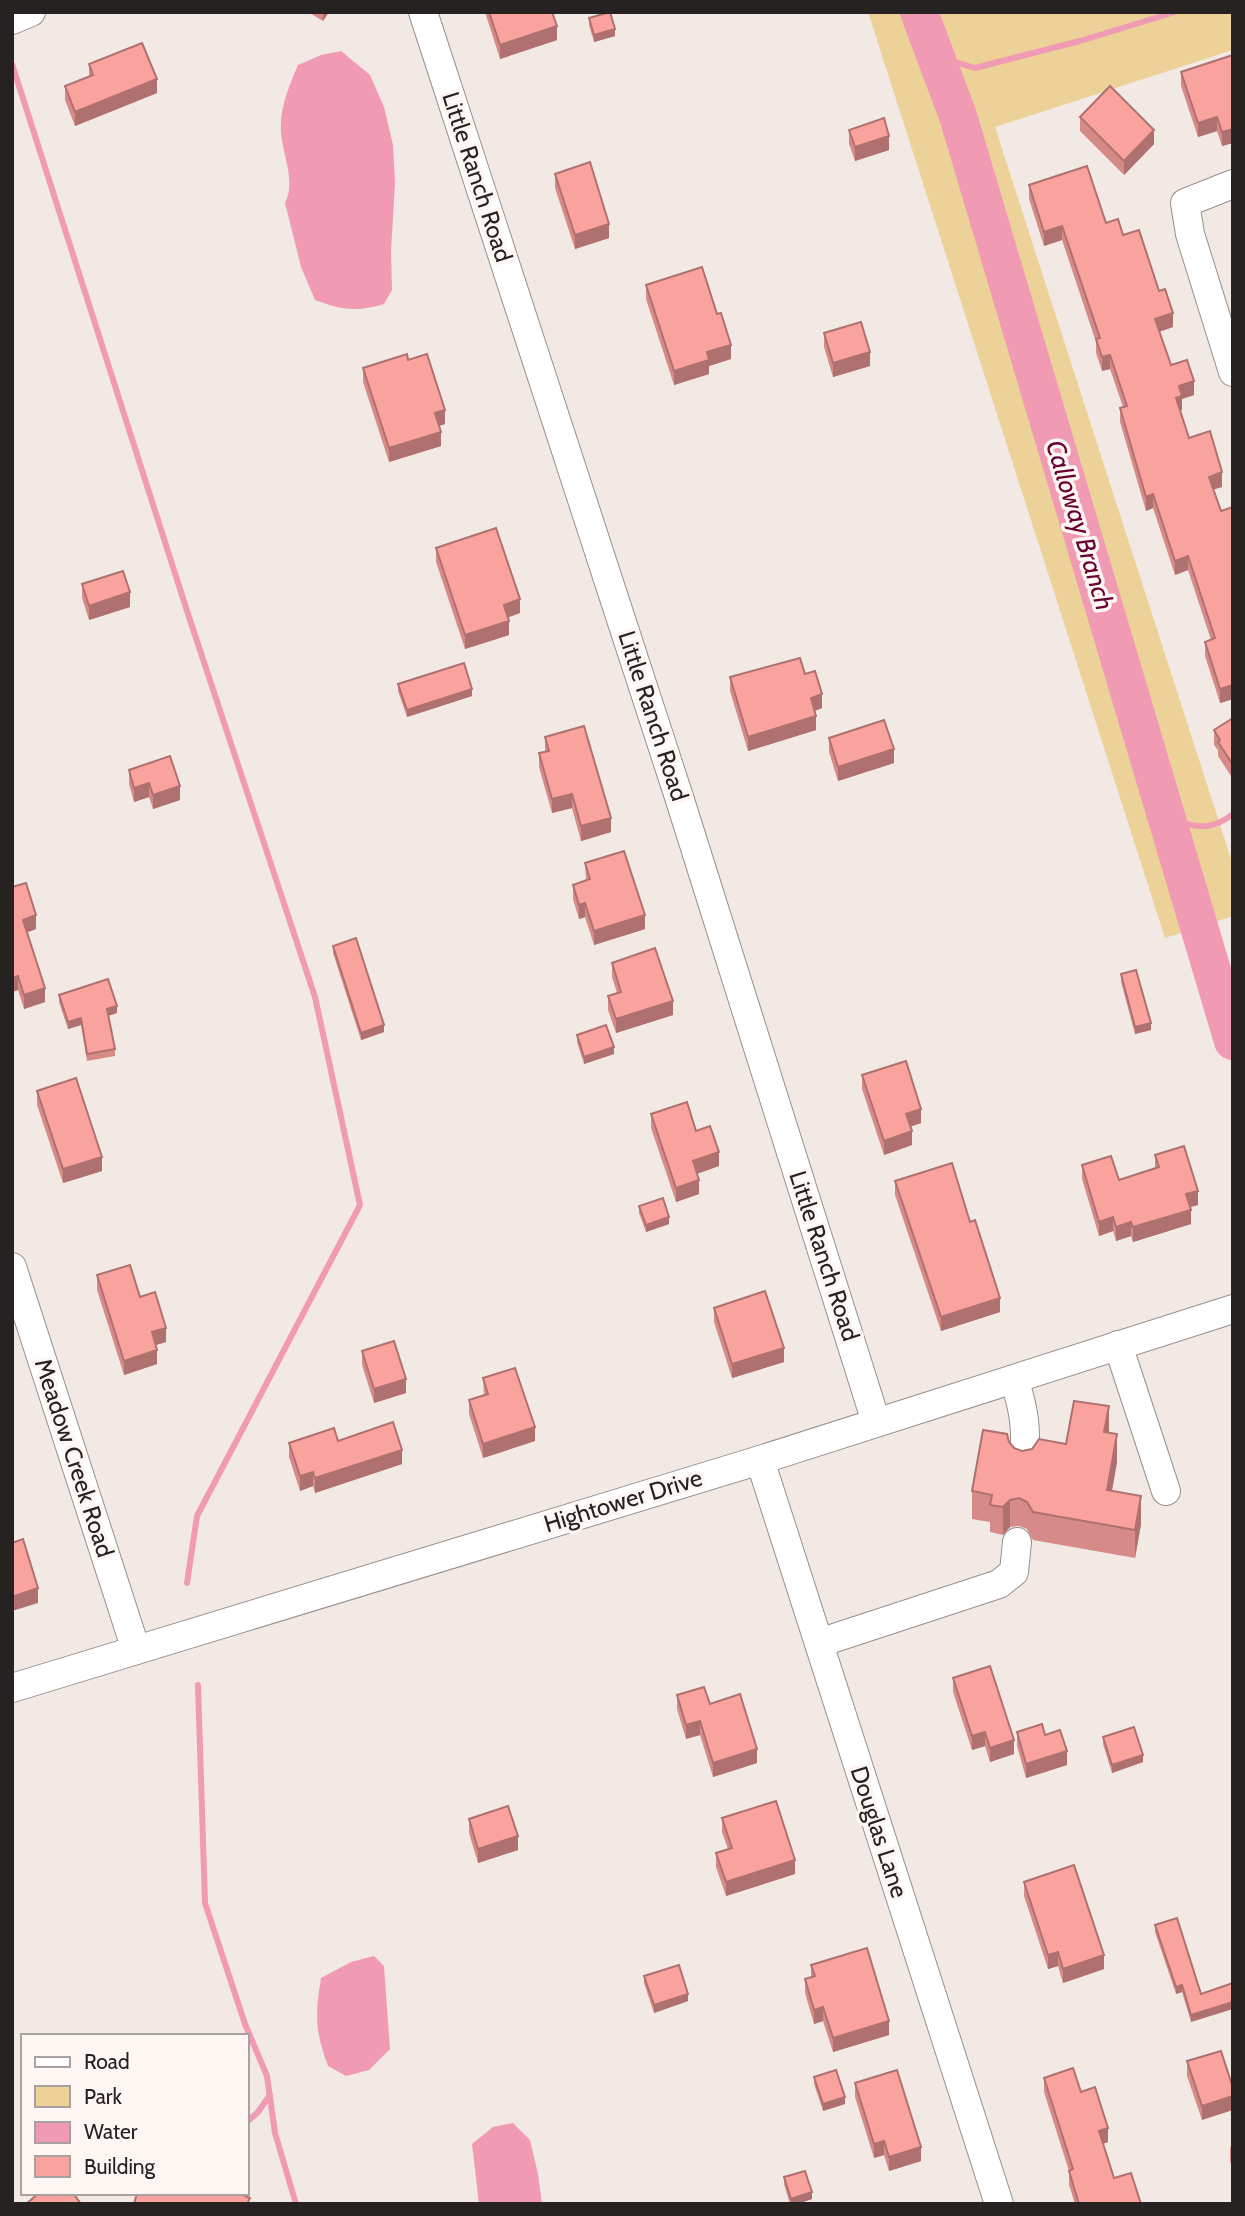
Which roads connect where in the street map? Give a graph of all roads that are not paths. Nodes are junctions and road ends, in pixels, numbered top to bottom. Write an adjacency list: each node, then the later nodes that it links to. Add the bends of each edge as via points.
1 (31, 12): 3 (street)
2 (423, 12): 10 (street, Little Ranch Road, via 679,797)
3 (12, 20)
4 (1233, 184): 5 (street, via 1185,203 1190,234)
5 (1233, 372)
6 (12, 1267): 16 (street, Meadow Creek Road)
7 (1233, 1309): 8 (street, Hightower Drive)
8 (1118, 1345): 9 (street, Hightower Drive); 13 (street)
9 (1014, 1379): 10 (street, Hightower Drive); 12 (street, via 1027,1431)
10 (876, 1422): 11 (street, Hightower Drive)
11 (760, 1460): 15 (street, Douglas Lane); 16 (street, Hightower Drive)
12 (1024, 1461)
13 (1166, 1491)
14 (1017, 1542): 15 (street, via 1014,1572 999,1584)
15 (819, 1643): 18 (street, Douglas Lane)
16 (136, 1650): 17 (street, Hightower Drive)
17 (12, 1688)
18 (999, 2204)

